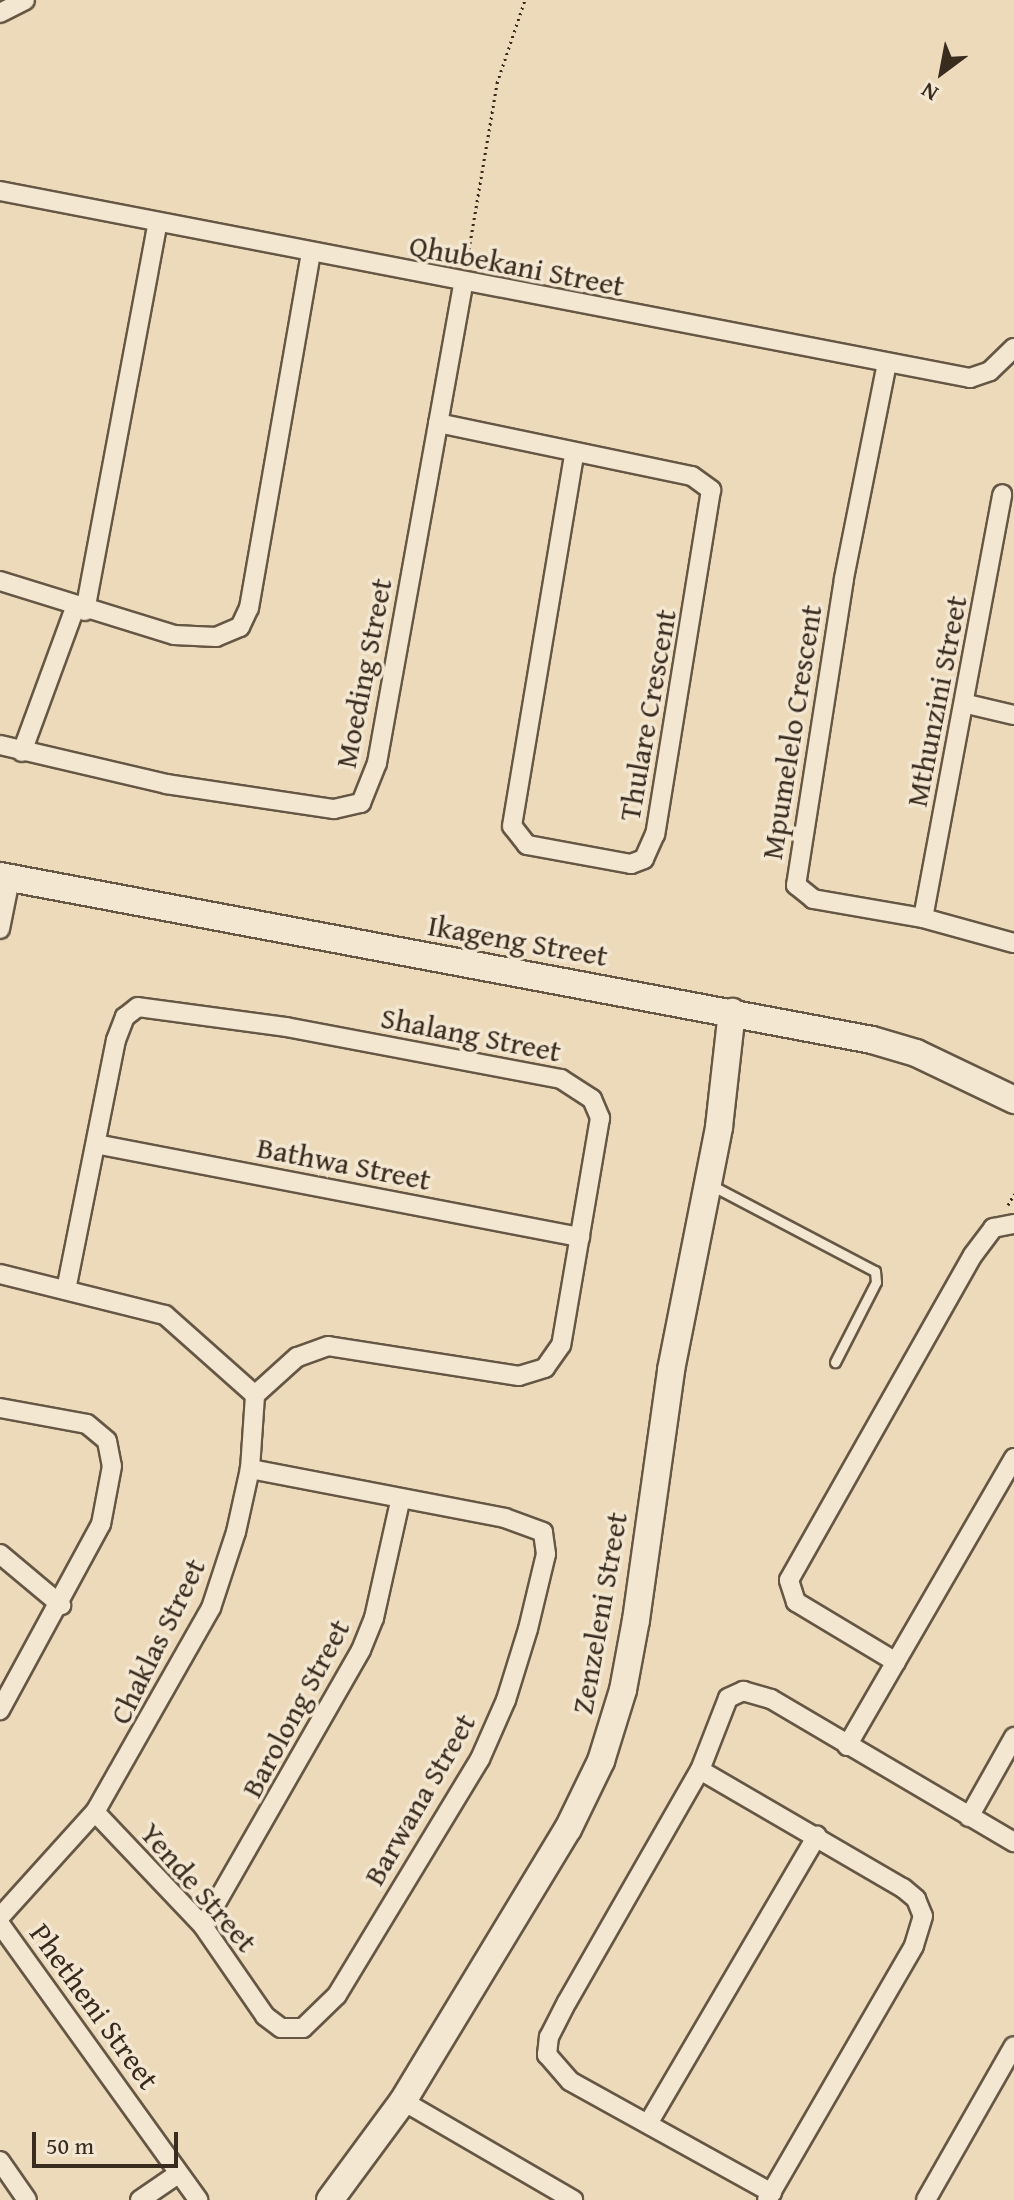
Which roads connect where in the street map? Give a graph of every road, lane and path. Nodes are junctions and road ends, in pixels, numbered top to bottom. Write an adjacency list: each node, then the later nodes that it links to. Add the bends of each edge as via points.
1 (25, 0): 3 (street)
2 (525, 0): 7 (path, via 492,106)
3 (0, 13)
4 (2, 197): 5 (street, Qhubekani Street)
5 (157, 225): 6 (street, Qhubekani Street); 14 (street)
6 (311, 254): 7 (street, Qhubekani Street); 14 (street, via 249,608 240,627 230,634 196,637)
7 (463, 283): 9 (street, Qhubekani Street); 10 (street, Moeding Street)
8 (1014, 348): 9 (street, Qhubekani Street, via 976,377)
9 (887, 363): 20 (street, Mpumelelo Crescent, via 844,579 796,879 798,889 813,899)
10 (438, 423): 11 (street, Thulare Crescent); 18 (street, Moeding Street, via 377,763 361,803 344,809 295,804 166,784)
11 (574, 456): 11 (street, Thulare Crescent, via 692,476 713,494 655,834 644,859 631,864 527,845 512,826)
12 (1002, 494): 15 (street, Mthunzini Street)
13 (0, 581): 14 (street)
14 (80, 610): 18 (street)
15 (967, 704): 16 (street); 20 (street, Mthunzini Street)
16 (1014, 715)
17 (0, 745): 18 (street, Moeding Street)
18 (22, 752)
19 (5, 878): 21 (street); 23 (street, Ikageng Street)
20 (923, 918): 22 (street, Mpumelelo Crescent)
21 (0, 929)
22 (1014, 943)
23 (732, 1012): 24 (street, Ikageng Street, via 916,1053); 26 (street, Zenzeleni Street)
24 (1014, 1100)
25 (96, 1144): 28 (street, Bathwa Street); 28 (street, Shalang Street, via 118,1033 138,1007 286,1027 561,1079 587,1093 600,1118); 30 (street, Shalang Street)
26 (708, 1183): 31 (lane, via 875,1271 876,1282); 53 (street, Zenzeleni Street, via 671,1370 626,1676 601,1761 568,1829)
27 (1014, 1224): 39 (street, via 993,1228 973,1255 789,1580 796,1602)
28 (580, 1237): 32 (street, Shalang Street, via 561,1345 533,1374 495,1374 328,1346 297,1357)
29 (0, 1274): 30 (street)
30 (66, 1290): 32 (street, via 165,1315)
31 (835, 1362)
32 (255, 1395): 35 (street, Chaklas Street)
33 (0, 1408): 38 (street, via 87,1424 107,1441 112,1466 101,1524)
34 (1014, 1458): 39 (street)
35 (250, 1469): 36 (street, Barwana Street); 44 (street, Chaklas Street, via 211,1608)
36 (400, 1502): 50 (street, Barolong Street, via 361,1650); 51 (street, Barwana Street, via 535,1525 543,1532 546,1554 506,1700 480,1759 337,1995 315,2020)
37 (0, 1554): 38 (street)
38 (61, 1605): 40 (street)
39 (896, 1662): 42 (street)
40 (0, 1710)
41 (1014, 1737): 45 (street)
42 (847, 1746): 43 (street, via 771,1699 743,1691 723,1707); 45 (street)
43 (700, 1770): 46 (street); 54 (street, via 547,2043 547,2055 557,2071)
44 (95, 1812): 48 (street, Chaklas Street); 50 (street, Yende Street)
45 (969, 1817): 47 (street)
46 (817, 1836): 54 (street); 57 (street, via 903,1888 916,1899 923,1924)
47 (1014, 1842)
48 (0, 1917)
49 (0, 1924): 56 (street, Phetheni Street)
50 (203, 1926): 51 (street, Yende Street, via 265,2016)
51 (292, 2029)
52 (1014, 2046): 63 (street)
53 (403, 2101): 61 (street, Zenzeleni Street); 62 (street)
54 (649, 2122): 57 (street)
55 (0, 2161): 58 (street)
56 (178, 2174): 59 (street); 60 (street, Phetheni Street)
57 (769, 2196)
58 (27, 2200)
59 (140, 2200)
60 (198, 2200)
61 (330, 2200)
62 (573, 2200)
63 (926, 2200)

